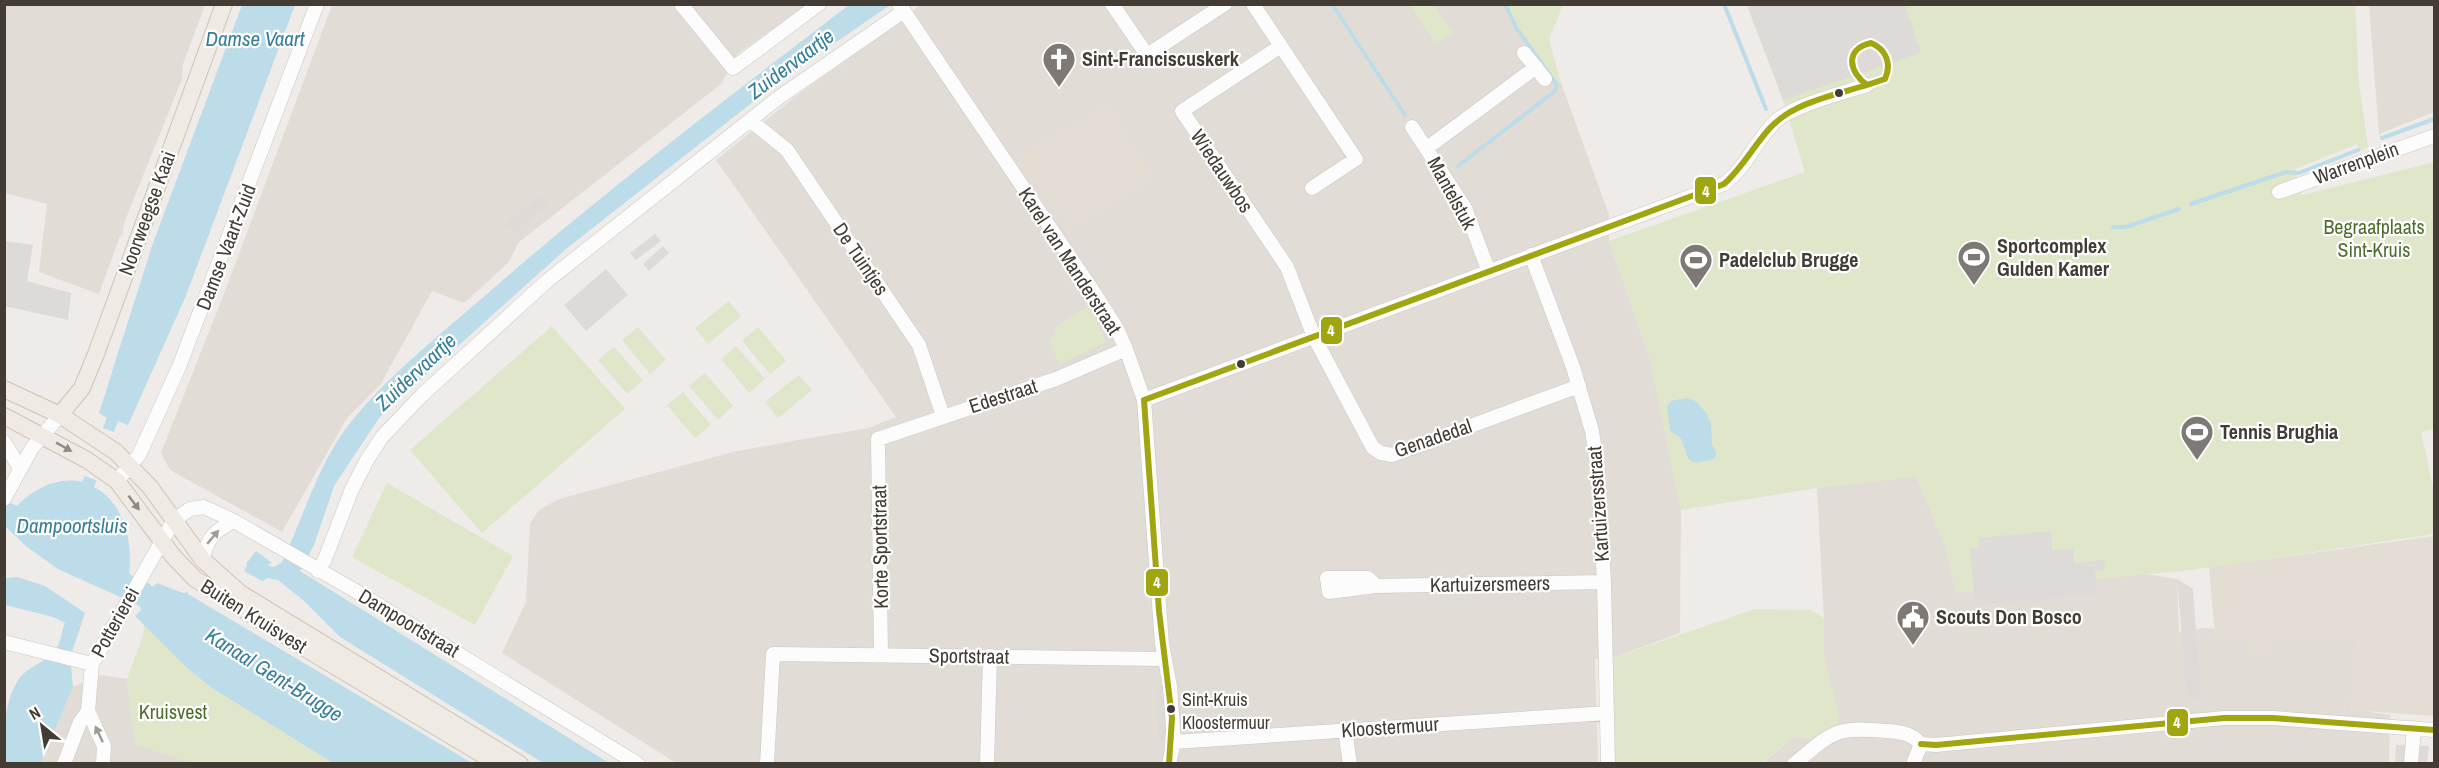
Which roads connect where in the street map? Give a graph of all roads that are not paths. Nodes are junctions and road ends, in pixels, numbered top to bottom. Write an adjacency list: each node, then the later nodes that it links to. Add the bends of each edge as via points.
1 (317, 4): 33 (street, Damse Vaart-Zuid, via 200,316 161,409)
2 (681, 4): 3 (street, via 733,68)
3 (819, 4)
4 (1112, 4): 5 (street, via 1147,55)
5 (1225, 4)
6 (1253, 4): 9 (street)
7 (223, 5): 27 (main road, Noorweegse Kaai, via 96,354 82,388)
8 (901, 8): 14 (street); 23 (street, Karel van Manderstraat, via 1095,294)
9 (1281, 46): 18 (street, via 1356,159); 22 (street, Wiedauwbos, via 1182,111 1287,267)
10 (1524, 53): 11 (street)
11 (1536, 67): 12 (street); 17 (street, Mantelstuk)
12 (1545, 79)
13 (1867, 85): 20 (street, via 1779,118 1724,184)
14 (751, 121): 29 (street, De Tuintjes, via 787,150 919,345); 41 (street, via 547,281 397,420 367,460)
15 (1412, 127): 17 (street, Mantelstuk)
16 (2434, 136): 19 (street, Warrenplein)
17 (1427, 148): 21 (street, Mantelstuk, via 1465,208)
18 (1312, 188)
19 (2279, 192)
20 (1531, 255): 21 (street); 24 (street, Kartuizersstraat)
21 (1489, 272): 22 (street)
22 (1314, 337): 24 (street, Genadedal, via 1373,448 1381,453 1392,455); 26 (street)
23 (1126, 350): 26 (street, Karel van Manderstraat); 29 (street, Edestraat, via 1056,379)
24 (1578, 386): 42 (street, Kartuizersstraat, via 1593,431)
25 (4, 389): 27 (main road, Buiten Kruisvest)
26 (1144, 400): 47 (street, Karel van Manderstraat)
27 (60, 415): 30 (street); 33 (main road, Buiten Kruisvest)
28 (4, 416): 30 (main road, Buiten Kruisvest)
29 (943, 416): 31 (street, Edestraat)
30 (41, 434): 34 (street); 35 (main road, Buiten Kruisvest, one-way to 35)
31 (878, 440): 45 (street, Korte Sportstraat)
32 (4, 442): 34 (street)
33 (131, 465): 35 (street, Damse Vaart-Zuid); 37 (main road, Buiten Kruisvest)
34 (20, 468): 36 (street)
35 (117, 480): 39 (main road, Buiten Kruisvest, one-way to 39)
36 (4, 499)
37 (174, 520): 38 (street, Dampoortstraat, via 190,509 204,507); 39 (street, Potterierei); 40 (main road, Buiten Kruisvest)
38 (234, 521): 40 (street, Buiten Kruisvest, one-way to 38, via 210,538); 41 (street, Dampoortstraat)
39 (161, 540): 48 (street, Potterierei); 58 (main road, Buiten Kruisvest, via 195,579 221,597)
40 (203, 560): 59 (main road, Buiten Kruisvest, via 268,612)
41 (318, 571): 60 (street, Dampoortstraat)
42 (1604, 582): 43 (street, Kartuizersmeers); 50 (street, Kartuizersstraat)
43 (1376, 586)
44 (4, 642): 48 (street)
45 (881, 654): 46 (street, Sportstraat); 61 (street, Sportstraat, via 774,654)
46 (990, 656): 47 (street, Sportstraat); 62 (street)
47 (1165, 659): 54 (street, Karel van Manderstraat)
48 (92, 664): 49 (street, Potterierei)
49 (88, 711): 56 (street, Potterierei); 57 (street, one-way to 49, via 104,746)
50 (1606, 713): 52 (street, Kloostermuur); 65 (street, Kartuizersstraat)
51 (2414, 728): 53 (street); 55 (street, via 2224,718); 68 (street)
52 (1345, 730): 54 (street, Kloostermuur); 64 (street)
53 (2434, 730)
54 (1174, 742): 63 (street, Karel van Manderstraat)
55 (1921, 744): 66 (street, via 1914,736 1901,732 1848,729 1827,736); 67 (street)
56 (64, 764)
57 (103, 764)
58 (498, 764)
59 (520, 764)
60 (638, 764)
61 (767, 764)
62 (987, 764)
63 (1168, 764)
64 (1350, 764)
65 (1608, 764)
66 (1794, 764)
67 (1913, 764)
68 (2411, 764)

